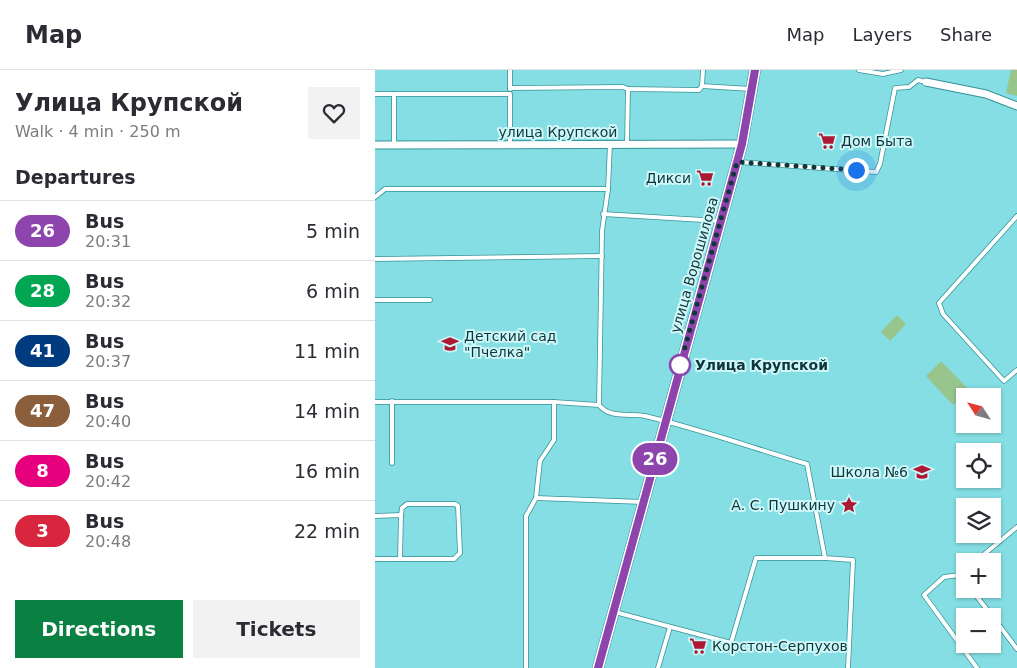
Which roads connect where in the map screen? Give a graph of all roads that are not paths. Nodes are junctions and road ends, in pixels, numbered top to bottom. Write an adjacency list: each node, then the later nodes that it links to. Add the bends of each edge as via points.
1 (510, 70): 8 (lane)
2 (703, 70): 7 (lane)
3 (755, 70): 10 (main road, улица Ворошилова)
4 (859, 70): 5 (lane, via 883,74)
5 (901, 70)
6 (926, 82): 14 (street, via 986,94); 21 (lane, via 918,80 909,87 895,88 876,172)
7 (702, 86): 9 (lane, via 699,90); 10 (lane)
8 (510, 88): 9 (lane); 13 (lane)
9 (628, 89): 17 (lane)
10 (753, 90): 18 (main road, улица Ворошилова)
11 (375, 94): 12 (lane)
12 (394, 94): 13 (lane); 20 (lane)
13 (510, 94): 15 (lane)
14 (1017, 106)
15 (510, 144): 16 (street, улица Крупской); 20 (street, улица Крупской)
16 (610, 144): 17 (street, улица Крупской); 22 (lane)
17 (627, 144): 18 (street, улица Крупской)
18 (742, 144): 21 (main road, улица Ворошилова)
19 (375, 145): 20 (street, улица Крупской)
20 (394, 145)
21 (737, 162): 26 (main road, улица Ворошилова)
22 (608, 189): 23 (lane, via 385,189); 24 (lane)
23 (375, 196)
24 (603, 214): 26 (lane); 27 (lane)
25 (1017, 216): 31 (lane, via 939,303 943,314 1004,381)
26 (720, 221): 36 (main road, улица Ворошилова)
27 (602, 256): 28 (lane); 35 (lane)
28 (375, 259)
29 (375, 300): 30 (lane)
30 (430, 300)
31 (1017, 370)
32 (392, 401): 33 (lane); 34 (lane); 37 (lane)
33 (375, 402)
34 (555, 402): 35 (lane); 38 (lane, via 554,440 540,461)
35 (599, 405): 36 (lane, via 610,414 639,415)
36 (665, 421): 39 (main road, улица Ворошилова); 44 (lane, via 807,464)
37 (392, 463)
38 (536, 498): 39 (lane); 54 (lane, via 526,516)
39 (643, 502): 50 (main road, улица Ворошилова)
40 (401, 515): 41 (lane); 46 (lane); 46 (lane, via 407,504 455,504 458,506 460,552 454,559)
41 (375, 516)
42 (1017, 527): 43 (lane)
43 (986, 553)
44 (825, 558): 51 (lane, via 756,558 731,643); 57 (lane, via 853,560)
45 (375, 559): 46 (lane)
46 (400, 560)
47 (956, 576): 58 (lane, via 944,577 924,595)
48 (978, 598): 49 (lane)
49 (986, 608)
50 (613, 612): 51 (lane); 55 (main road, улица Ворошилова)
51 (670, 627): 56 (lane)
52 (1001, 628): 53 (lane)
53 (1017, 649)
54 (526, 668)
55 (597, 668)
56 (658, 668)
57 (849, 668)
58 (977, 668)

